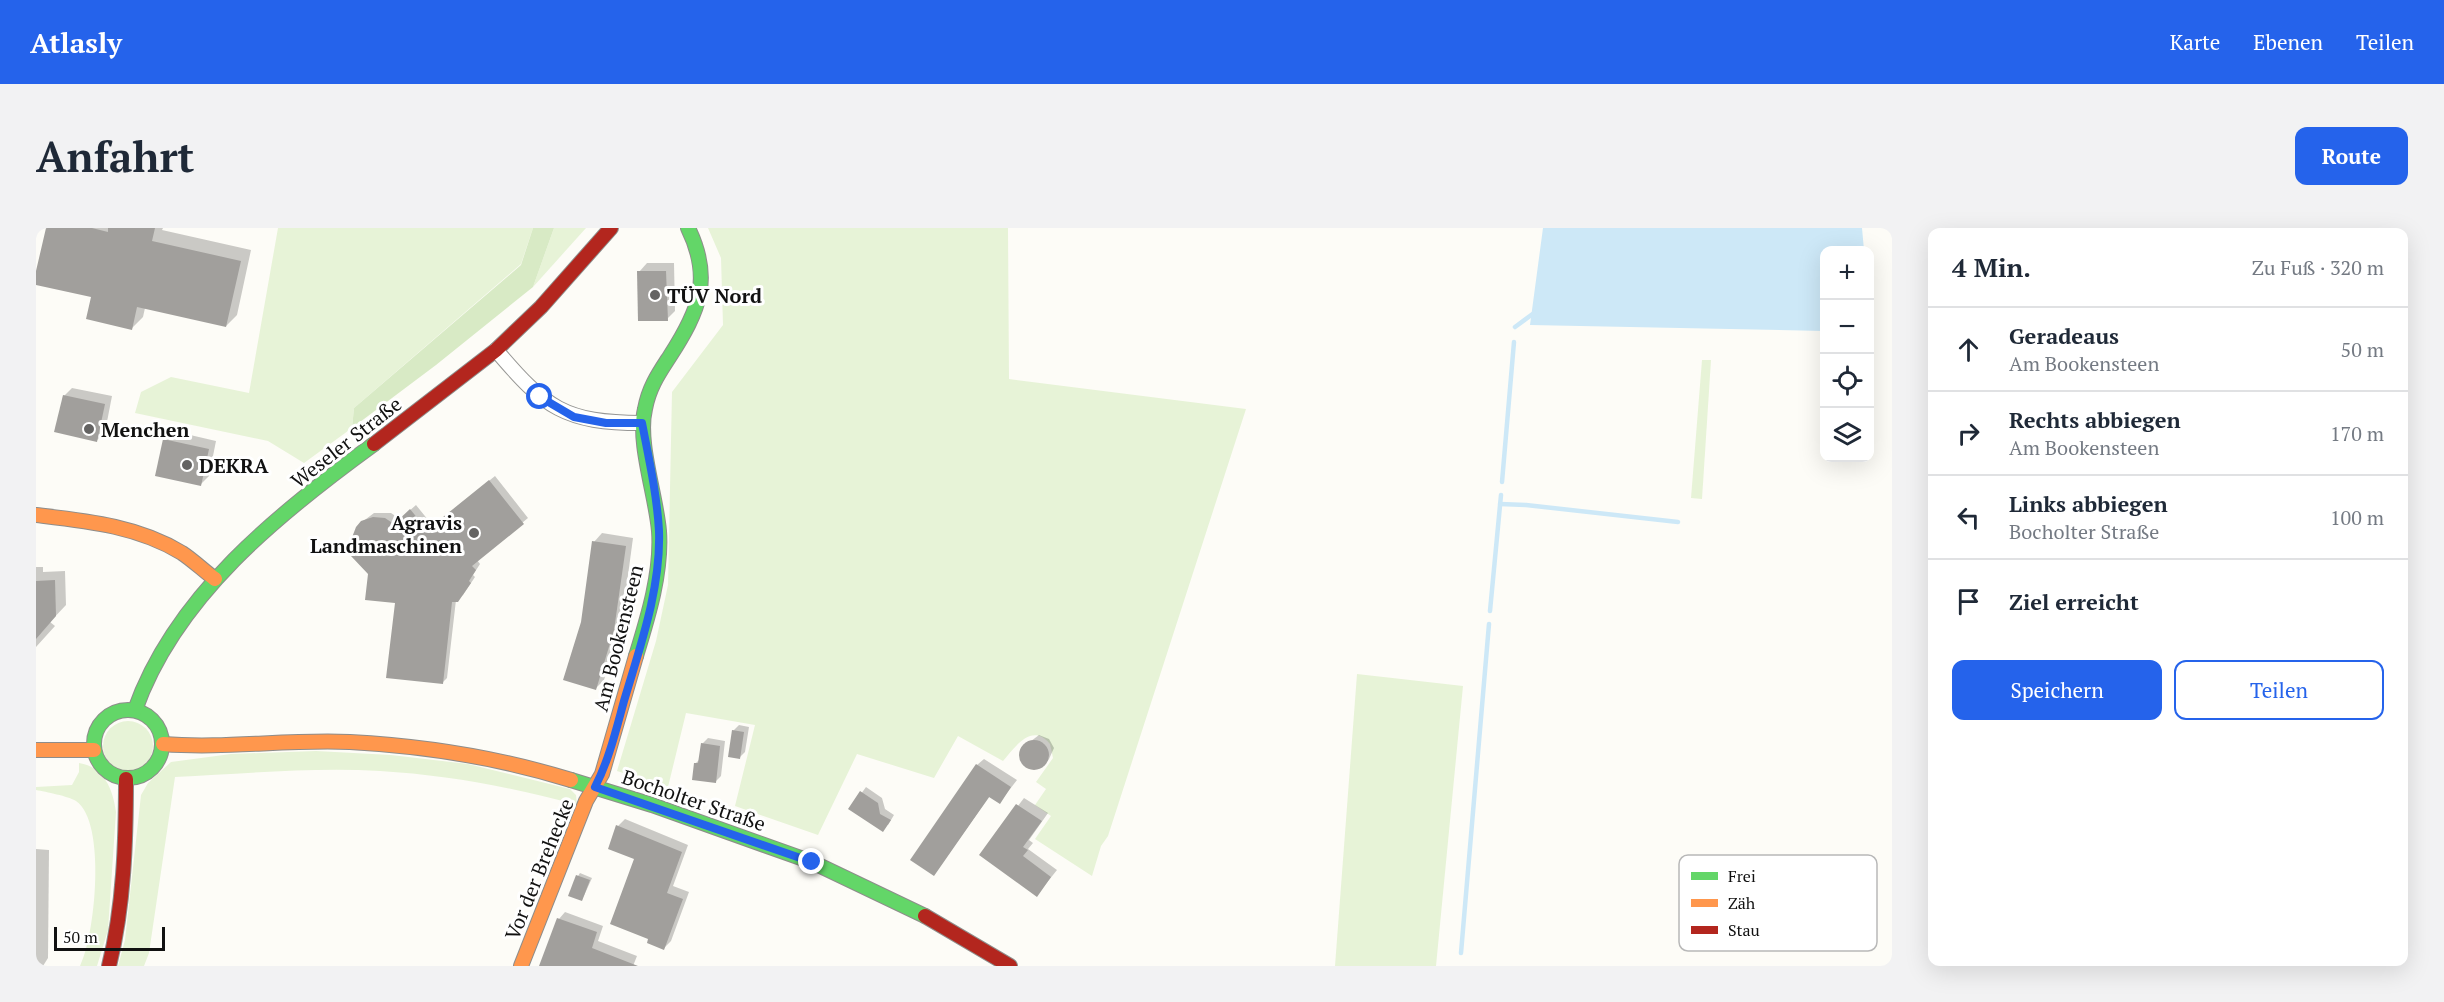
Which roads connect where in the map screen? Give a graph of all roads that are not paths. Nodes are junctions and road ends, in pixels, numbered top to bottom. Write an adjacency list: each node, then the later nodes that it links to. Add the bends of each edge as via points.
1 (611, 228): 3 (street, Weseler Straße)
2 (688, 228): 4 (street, Am Bookensteen, via 702,271 700,297 691,322 655,377)
3 (496, 350): 4 (street, via 540,397 574,417 606,423); 6 (street, Weseler Straße, via 271,525)
4 (642, 423): 12 (street, Am Bookensteen, via 659,532 657,572 625,699)
5 (36, 515): 6 (street, via 110,524 147,535 179,551)
6 (214, 579): 7 (street, Weseler Straße, via 157,655)
7 (135, 710): 8 (street, via 155,722); 10 (street, via 113,713 104,720 94,739)
8 (163, 744): 11 (street, via 156,765 148,773); 12 (street, Bocholter Straße, via 190,747 315,741 411,747 500,761)
9 (36, 750): 10 (street)
10 (94, 750): 11 (street, via 105,770)
11 (126, 779): 13 (street, via 126,828 115,942)
12 (595, 787): 14 (street, Vor der Brehecke); 15 (street, Bocholter Straße, via 821,866 919,912)
13 (109, 966)
14 (521, 966)
15 (1010, 966)

